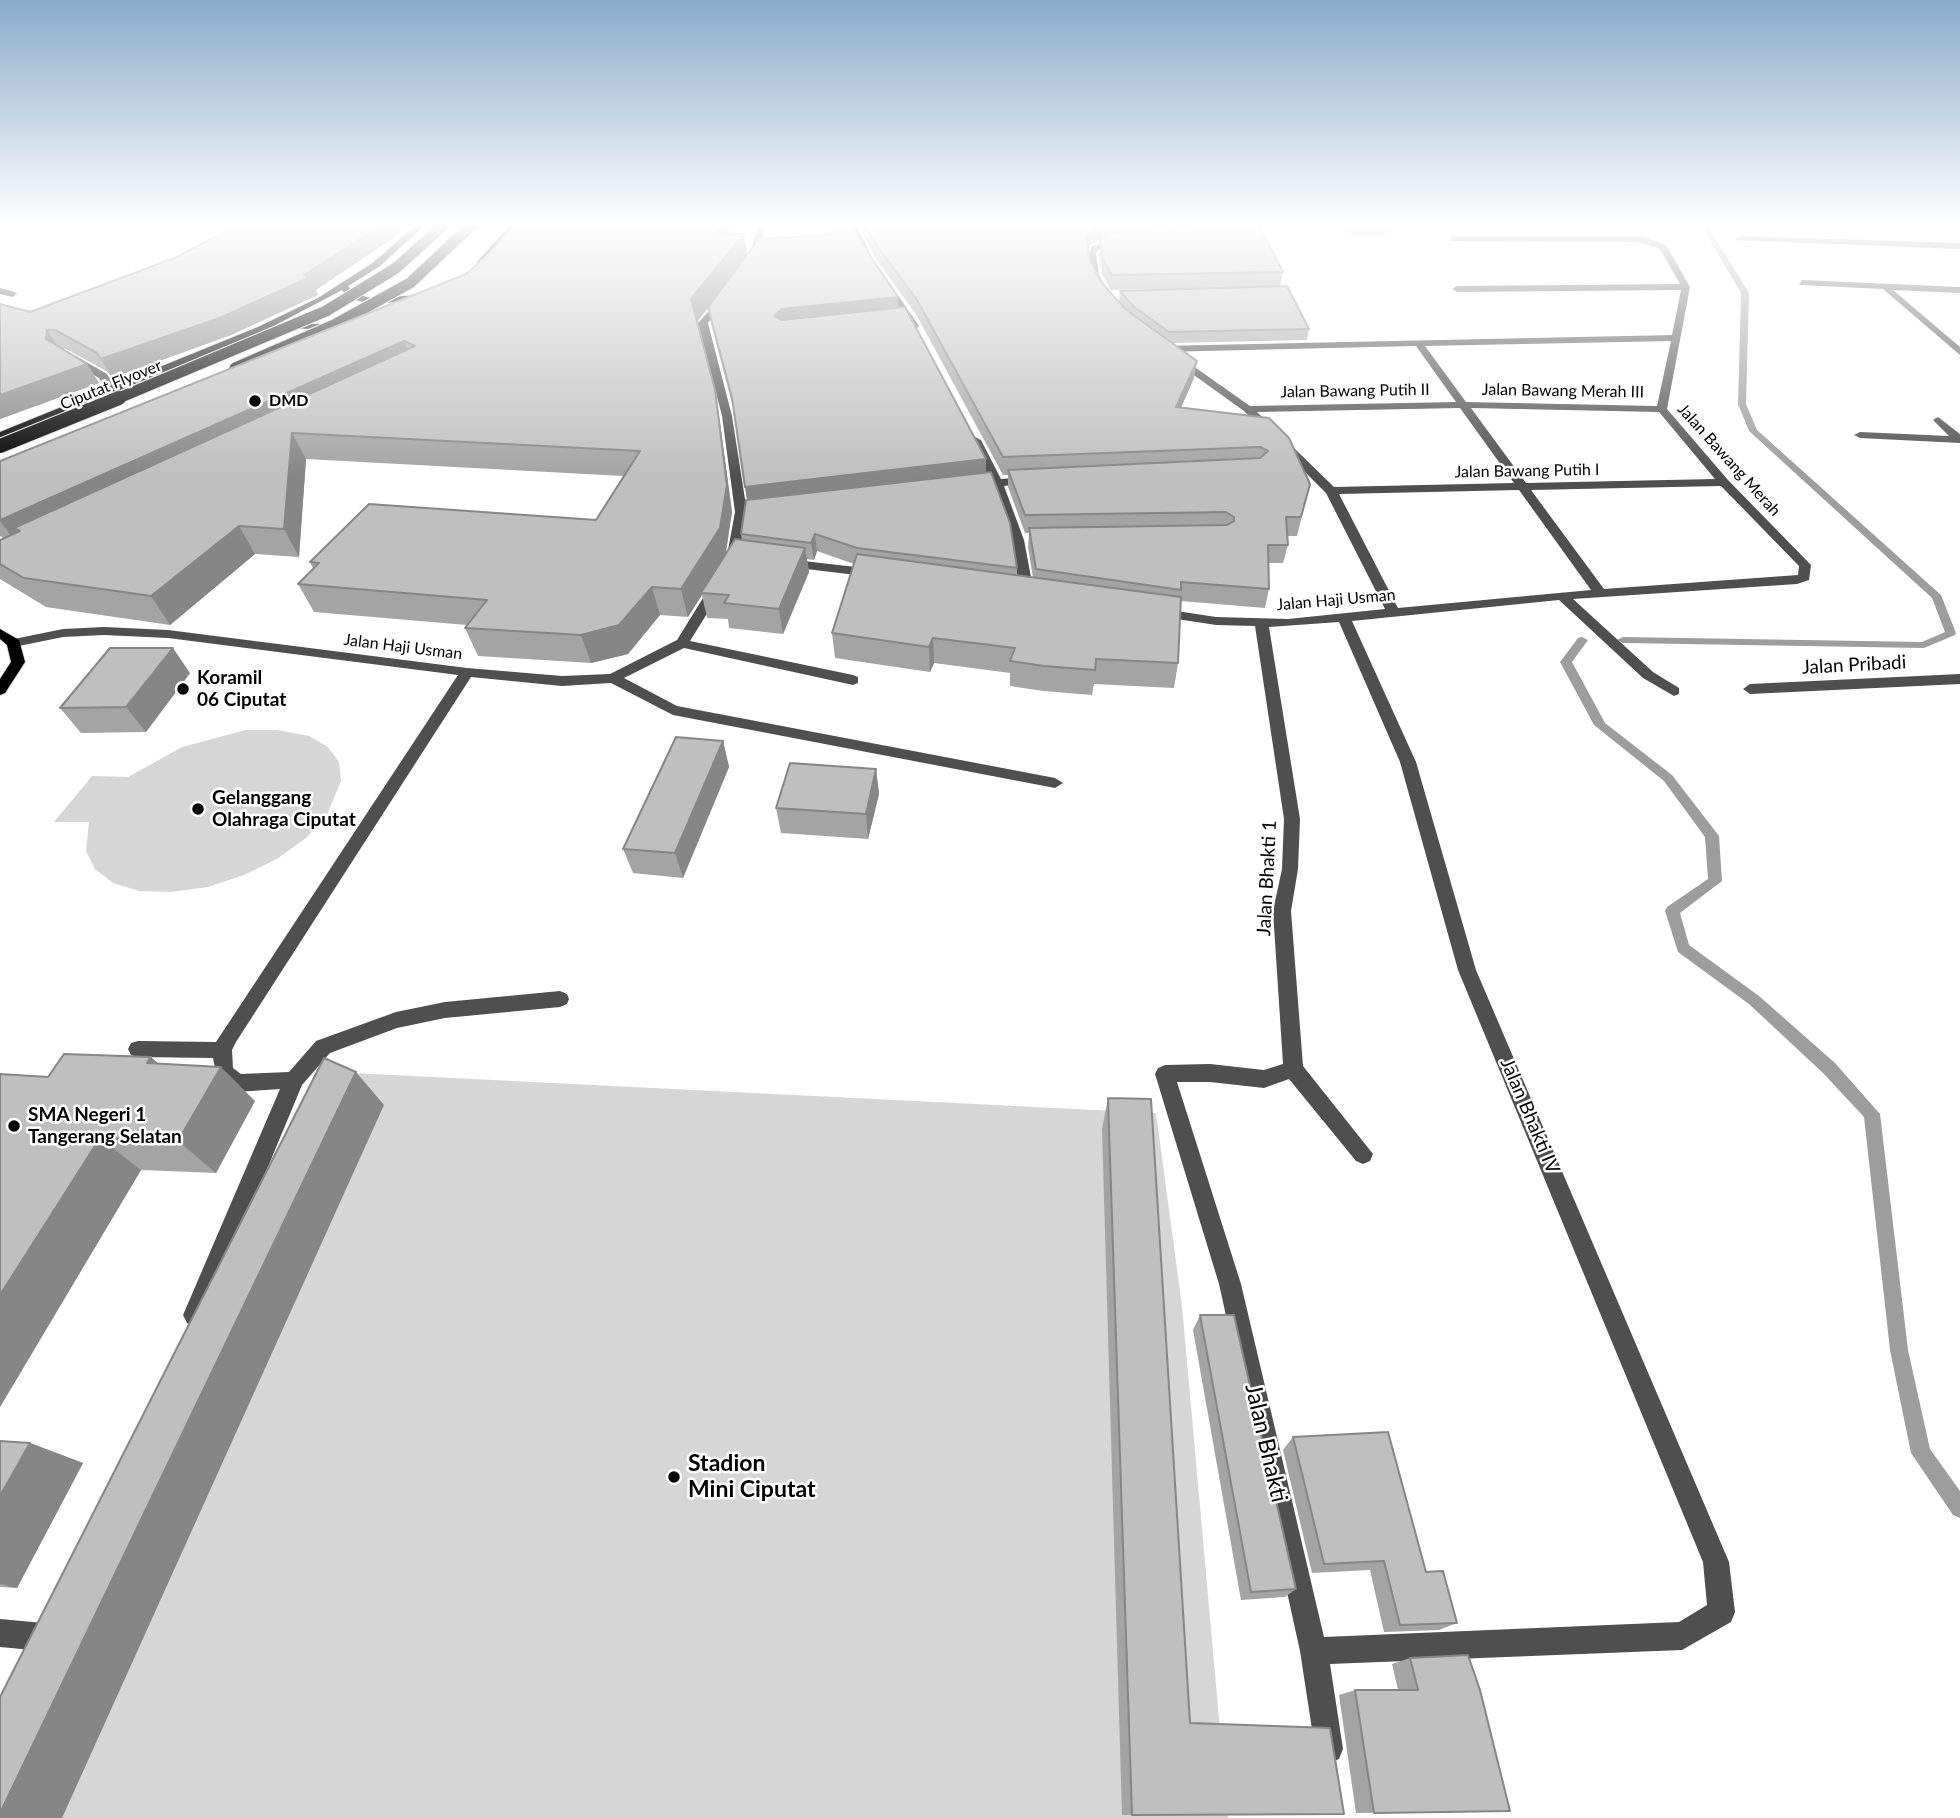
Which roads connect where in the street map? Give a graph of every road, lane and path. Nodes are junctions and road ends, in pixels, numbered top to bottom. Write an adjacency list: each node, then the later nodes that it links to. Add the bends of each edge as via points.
1 (307, 307): 10 (main road)
2 (333, 307): 31 (highway, Ciputat Flyover, bridge)
3 (367, 307): 21 (highway, bridge)
4 (421, 307): 9 (main road)
5 (716, 307): 50 (street, Jalan Haji Usman, via 703,323 748,511 732,566)
6 (897, 307): 15 (street)
7 (1682, 307): 11 (street, Jalan Bawang Merah)
8 (1908, 307): 12 (street)
9 (414, 312)
10 (261, 330): 17 (main road, via 301,325 330,330 337,336 330,352); 22 (main road)
11 (1675, 338): 16 (street); 25 (street, Jalan Bawang Merah)
12 (1944, 338): 13 (street); 19 (street)
13 (1960, 338)
14 (1150, 340): 18 (street)
15 (922, 341)
16 (1418, 344): 18 (street); 23 (street)
17 (342, 346)
18 (1161, 349): 24 (street)
19 (1960, 352)
20 (62, 353): 22 (street, via 103,376)
21 (223, 373)
22 (112, 390): 29 (main road)
23 (1464, 405): 24 (street, Jalan Bawang Putih II); 25 (street, Jalan Bawang Merah III); 36 (street)
24 (1248, 409): 37 (street)
25 (1662, 409): 34 (street, Jalan Bawang Merah)
26 (1938, 420): 30 (street)
27 (966, 423): 33 (street)
28 (1860, 435): 30 (street)
29 (0, 436)
30 (1960, 440)
31 (0, 446)
32 (1037, 480): 33 (street)
33 (998, 482): 35 (street); 41 (street, via 1025,540)
34 (1724, 482): 36 (street, Jalan Bawang Putih I); 39 (street, Jalan Bawang Merah)
35 (958, 487)
36 (1523, 487): 37 (street, Jalan Bawang Putih I); 42 (street)
37 (1331, 491): 45 (street)
38 (772, 561): 40 (street)
39 (1805, 565): 42 (street, Jalan Haji Usman, via 1806,572 1797,580)
40 (891, 575)
41 (1027, 593)
42 (1600, 593): 43 (street, Jalan Haji Usman)
43 (1562, 596): 45 (street, Jalan Haji Usman); 57 (street, via 1648,676)
44 (1149, 611): 47 (street, Jalan Haji Usman)
45 (1394, 613): 46 (street, Jalan Haji Usman)
46 (1344, 618): 47 (street, Jalan Haji Usman); 68 (street, Jalan Bhakti IV, via 1408,762 1467,970 1716,1562 1721,1612 1682,1636)
47 (1261, 622): 62 (street, Jalan Bhakti 1, via 1292,819 1282,911)
48 (0, 633): 49 (main road)
49 (14, 643): 51 (street, Jalan Haji Usman, via 90,632 168,635); 56 (main road, via 18,662)
50 (682, 643): 52 (street, Jalan Haji Usman); 54 (street)
51 (467, 672): 52 (street, Jalan Haji Usman, via 562,681); 61 (street)
52 (613, 678): 58 (street, via 673,710)
53 (1960, 679): 55 (street, Jalan Pribadi)
54 (853, 680)
55 (1750, 688)
56 (0, 690)
57 (1674, 691)
58 (1055, 783)
59 (560, 999): 63 (street, via 445,1010 396,1020 331,1041)
60 (138, 1049): 61 (street)
61 (222, 1050): 63 (street, via 224,1072 237,1083)
62 (1293, 1069): 64 (street); 68 (street, Jalan Bhakti, via 1264,1079 1165,1074 1230,1284)
63 (294, 1080): 65 (street)
64 (1363, 1154)
65 (186, 1338)
66 (0, 1633): 67 (street)
67 (57, 1638)
68 (1314, 1651): 69 (street, Jalan Bhakti)
69 (1334, 1780)

